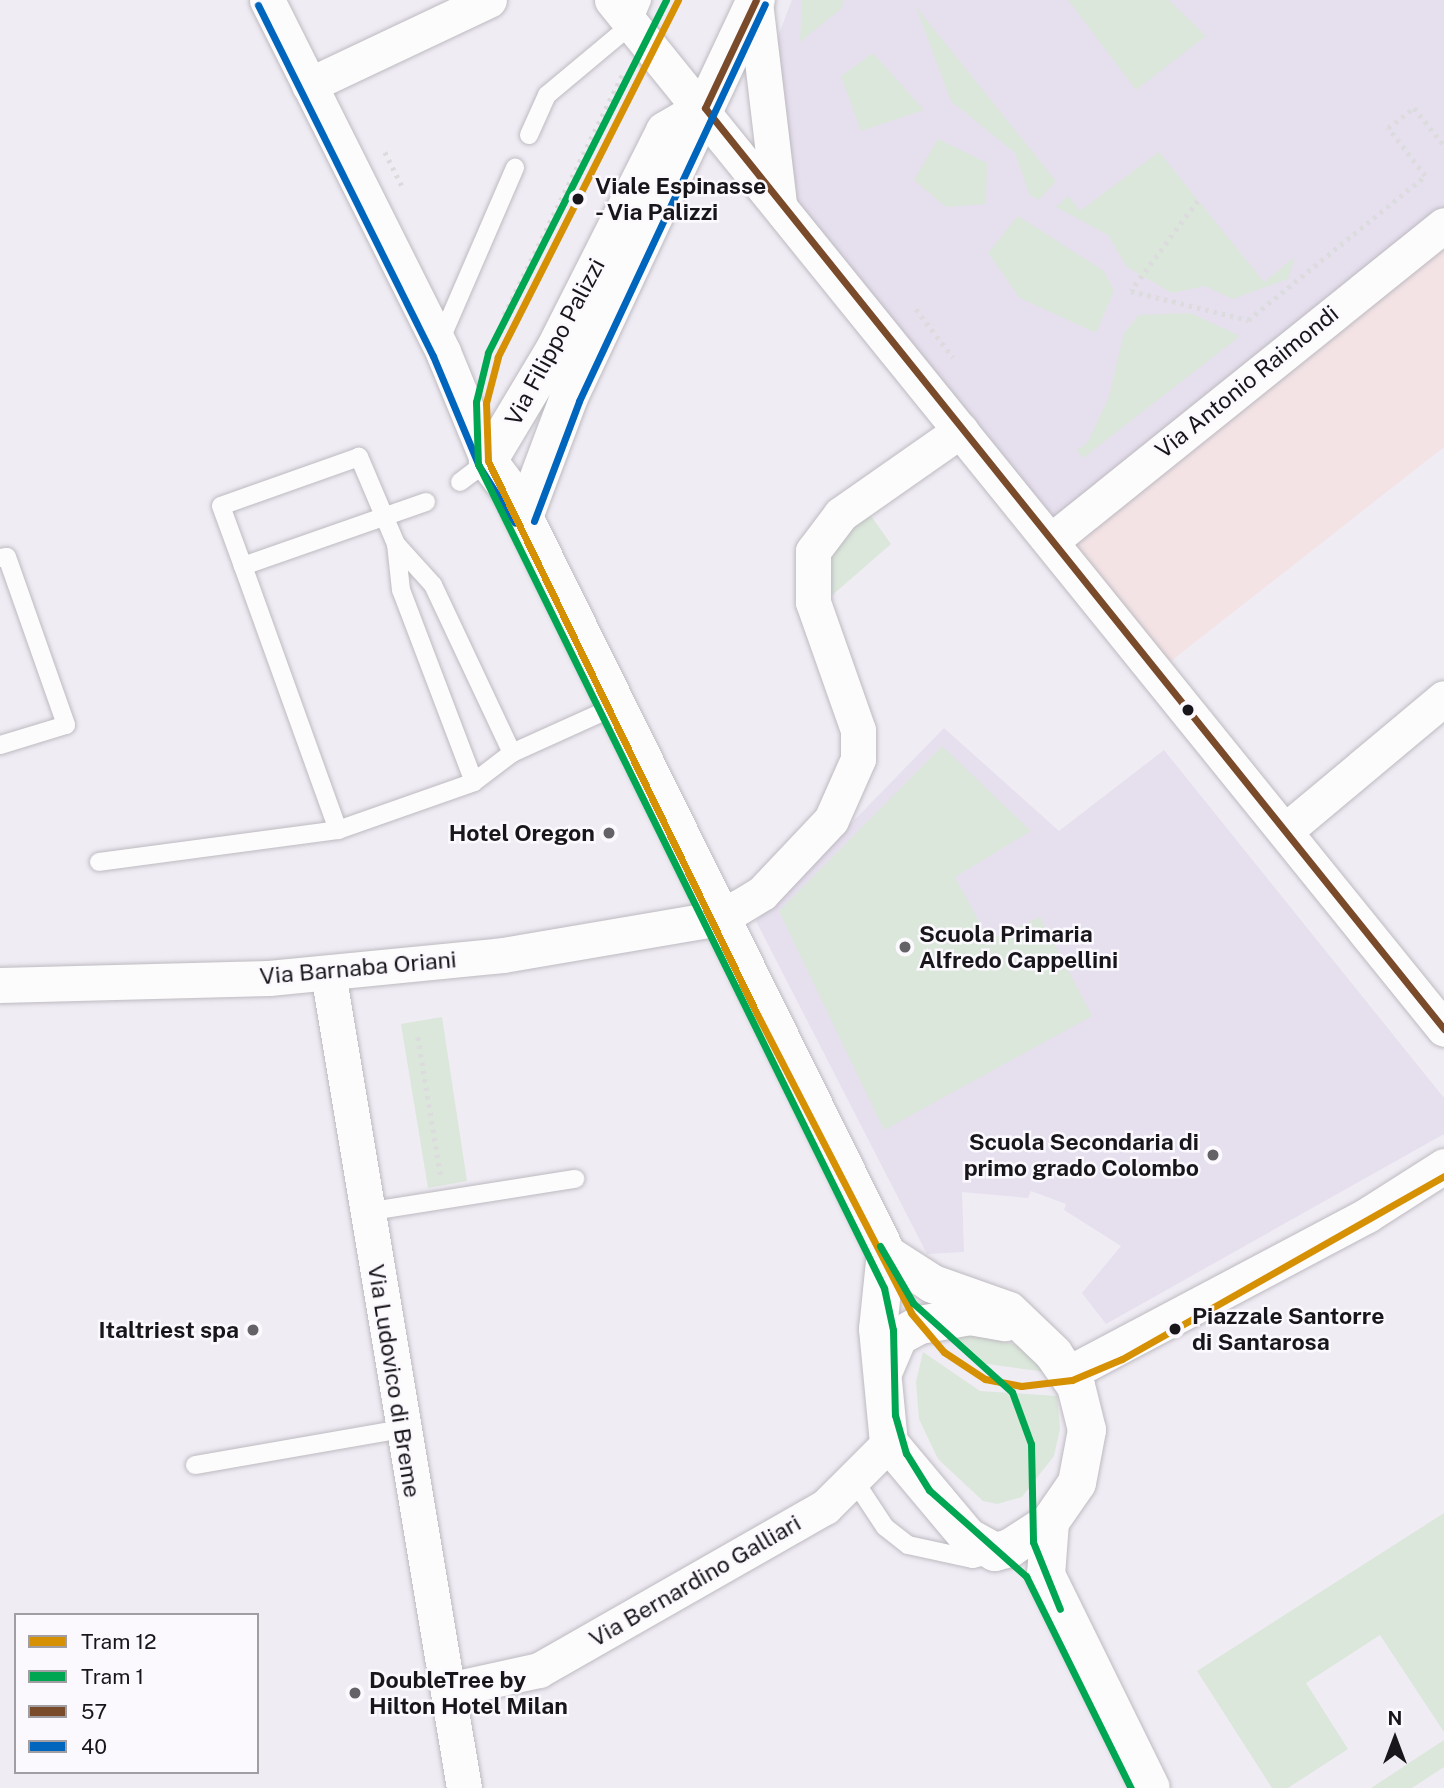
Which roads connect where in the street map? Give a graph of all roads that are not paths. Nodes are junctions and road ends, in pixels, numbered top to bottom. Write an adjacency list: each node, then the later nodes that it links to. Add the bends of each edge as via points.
1 (267, 0): 5 (street)
2 (489, 0): 5 (street)
3 (755, 1): 6 (street, Via Filippo Palizzi); 9 (street)
4 (628, 8): 6 (street); 7 (lane, via 547,95)
5 (309, 85): 11 (street)
6 (705, 108): 9 (street); 12 (street, Via Filippo Palizzi); 14 (street, Via Filippo Palizzi, via 665,131 555,349)
7 (529, 135)
8 (514, 168): 11 (lane)
9 (779, 204): 13 (street)
10 (1444, 225): 18 (street, Via Antonio Raimondi)
11 (440, 347): 14 (street)
12 (569, 397): 14 (street, Via Filippo Palizzi, via 517,446); 17 (street, Via Filippo Palizzi)
13 (961, 430): 18 (street); 30 (street, via 841,513 813,551 813,602 858,730 858,759 831,820 803,854 762,893)
14 (474, 472): 17 (street)
15 (426, 502): 16 (lane)
16 (384, 517): 19 (lane); 21 (lane); 21 (lane, via 359,457 346,461 221,506)
17 (524, 517): 23 (street)
18 (1051, 541): 28 (street)
19 (396, 544): 25 (lane, via 433,585); 26 (lane, via 401,590)
20 (0, 558): 24 (lane, via 7,556 66,725)
21 (243, 566): 27 (lane)
22 (1444, 698): 28 (street)
23 (617, 706): 25 (lane); 30 (street)
24 (0, 745)
25 (512, 753): 26 (lane)
26 (474, 782): 27 (lane)
27 (338, 830): 29 (lane)
28 (1285, 831): 33 (street)
29 (99, 862)
30 (717, 918): 31 (street, Via Barnaba Oriani, via 503,955); 37 (street)
31 (328, 973): 32 (street, Via Barnaba Oriani); 36 (street, Via Ludovico di Breme)
32 (0, 985)
33 (1444, 1029)
34 (1444, 1166): 38 (street, via 1355,1222)
35 (575, 1179): 36 (lane)
36 (366, 1212): 40 (street, Via Ludovico di Breme)
37 (886, 1254): 38 (street, via 933,1284 995,1302); 39 (street, via 878,1329)
38 (1057, 1359): 39 (street, via 1005,1322 951,1317 898,1337); 44 (street, via 1085,1415 1085,1454 1070,1497)
39 (885, 1368): 41 (street)
40 (401, 1429): 42 (lane); 47 (street, Via Ludovico di Breme)
41 (889, 1443): 43 (street); 45 (street, via 934,1504)
42 (195, 1465)
43 (854, 1480): 45 (lane, via 885,1527 908,1545 973,1559); 47 (street, Via Bernardino Galliari, via 824,1507 539,1670)
44 (1050, 1522): 45 (street); 46 (street)
45 (995, 1552): 46 (street)
46 (1046, 1575): 49 (street)
47 (447, 1690): 48 (street, Via Ludovico di Breme)
48 (464, 1788)
49 (1151, 1788)

